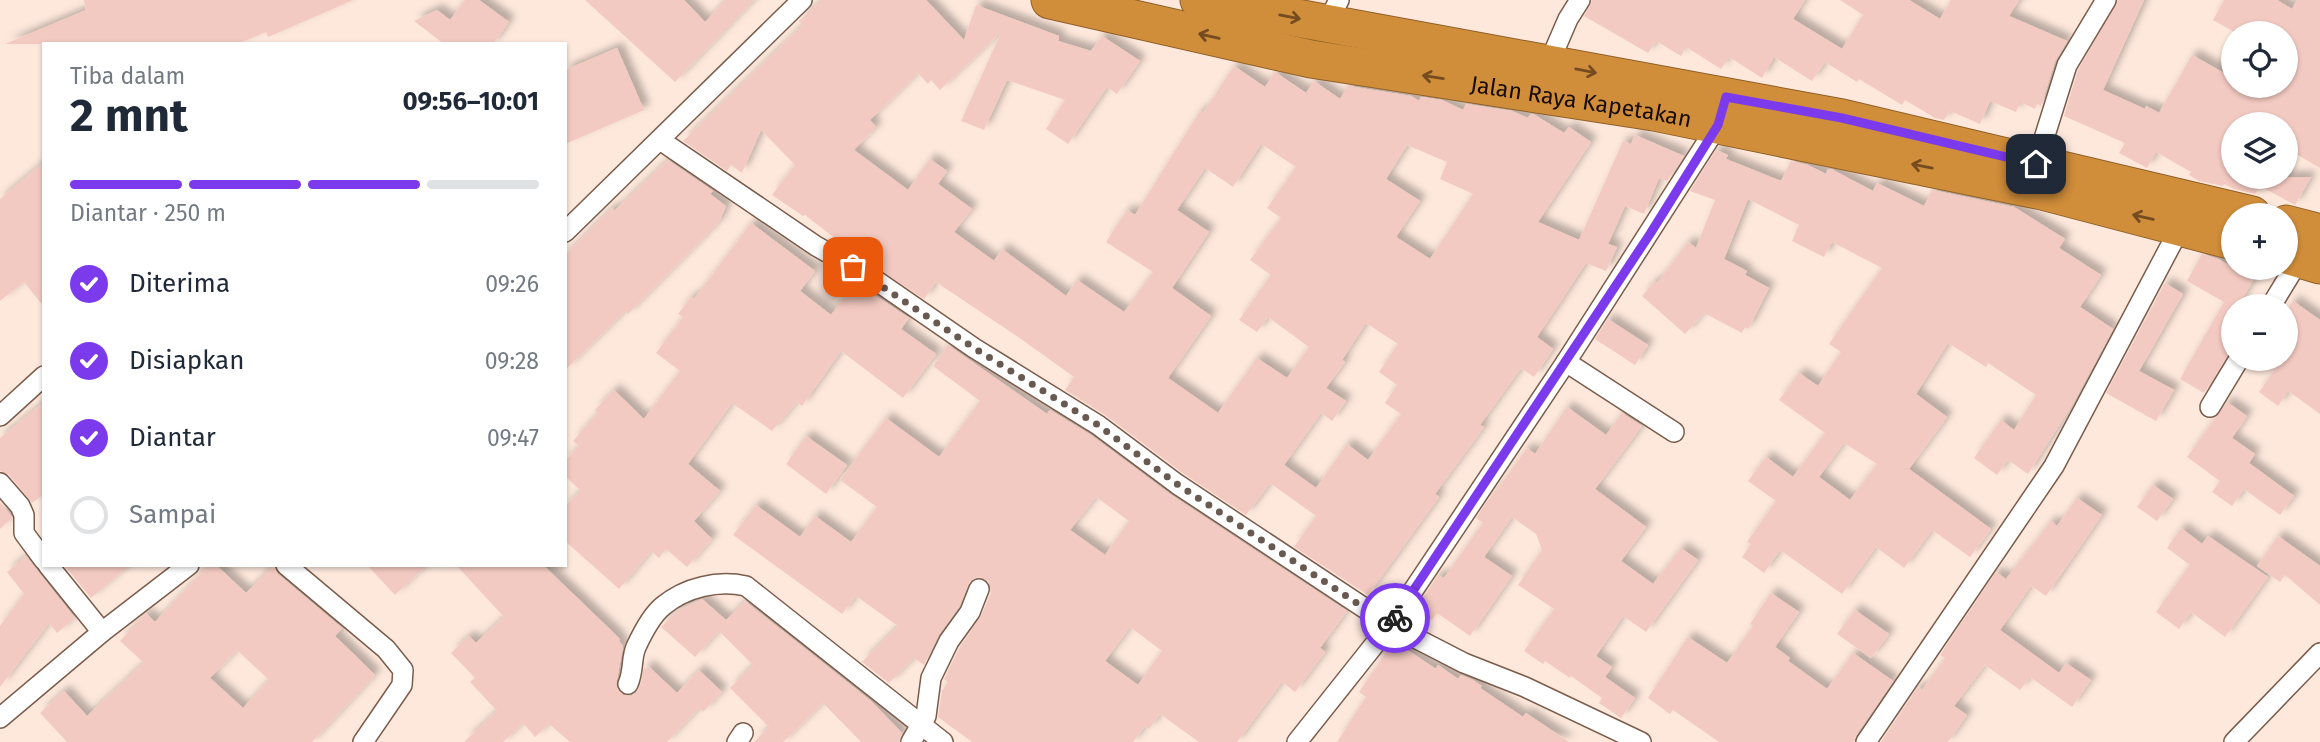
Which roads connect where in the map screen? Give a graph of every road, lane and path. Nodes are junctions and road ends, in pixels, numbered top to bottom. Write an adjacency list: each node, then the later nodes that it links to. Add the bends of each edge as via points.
1 (802, 0): 10 (street)
2 (1050, 0): 7 (highway, Jalan Raya Kapetakan, one-way to 2)
3 (1199, 0): 6 (highway, Jalan Raya Kapetakan, one-way to 6)
4 (1580, 0): 8 (street)
5 (2097, 3): 11 (street, via 2067,65)
6 (1332, 12): 7 (street); 8 (highway, Jalan Raya Kapetakan)
7 (1311, 59): 9 (highway, Jalan Raya Kapetakan, one-way to 7, via 1654,112)
8 (1549, 64): 9 (highway, Jalan Raya Kapetakan, one-way to 9)
9 (1722, 111): 11 (highway, Jalan Raya Kapetakan, via 1842,118); 12 (highway, Jalan Raya Kapetakan, one-way to 9, via 2042,191); 19 (street)
10 (660, 140): 15 (street); 31 (street, via 816,246 1098,425 1177,484)
11 (2036, 164): 12 (highway, Jalan Raya Kapetakan)
12 (2076, 187): 13 (highway, Jalan Raya Kapetakan); 14 (highway, Jalan Raya Kapetakan, one-way to 12)
13 (2221, 210)
14 (2181, 226): 16 (highway, Jalan Raya Kapetakan); 41 (street, via 2054,466)
15 (567, 230)
16 (2221, 238)
17 (2304, 245): 18 (street)
18 (2277, 294)
19 (1566, 362): 24 (street); 31 (street)
20 (2232, 371): 22 (street)
21 (42, 378): 23 (street)
22 (2210, 407)
23 (0, 415)
24 (1674, 432)
25 (0, 483): 26 (street, via 20,506 24,533)
26 (42, 557)
27 (50, 567): 32 (street)
28 (186, 567): 32 (street)
29 (288, 567): 37 (street, via 386,649 403,670 402,685)
30 (979, 589): 36 (street, via 931,678 926,716)
31 (1390, 625): 39 (street); 40 (street)
32 (102, 632): 35 (street)
33 (2320, 653): 42 (street)
34 (628, 684): 36 (street, via 635,651 663,606 695,588 729,583 746,586)
35 (0, 718)
36 (917, 734): 38 (street)
37 (363, 742)
38 (943, 742)
39 (1297, 742)
40 (1641, 742)
41 (1866, 742)
42 (2234, 742)

